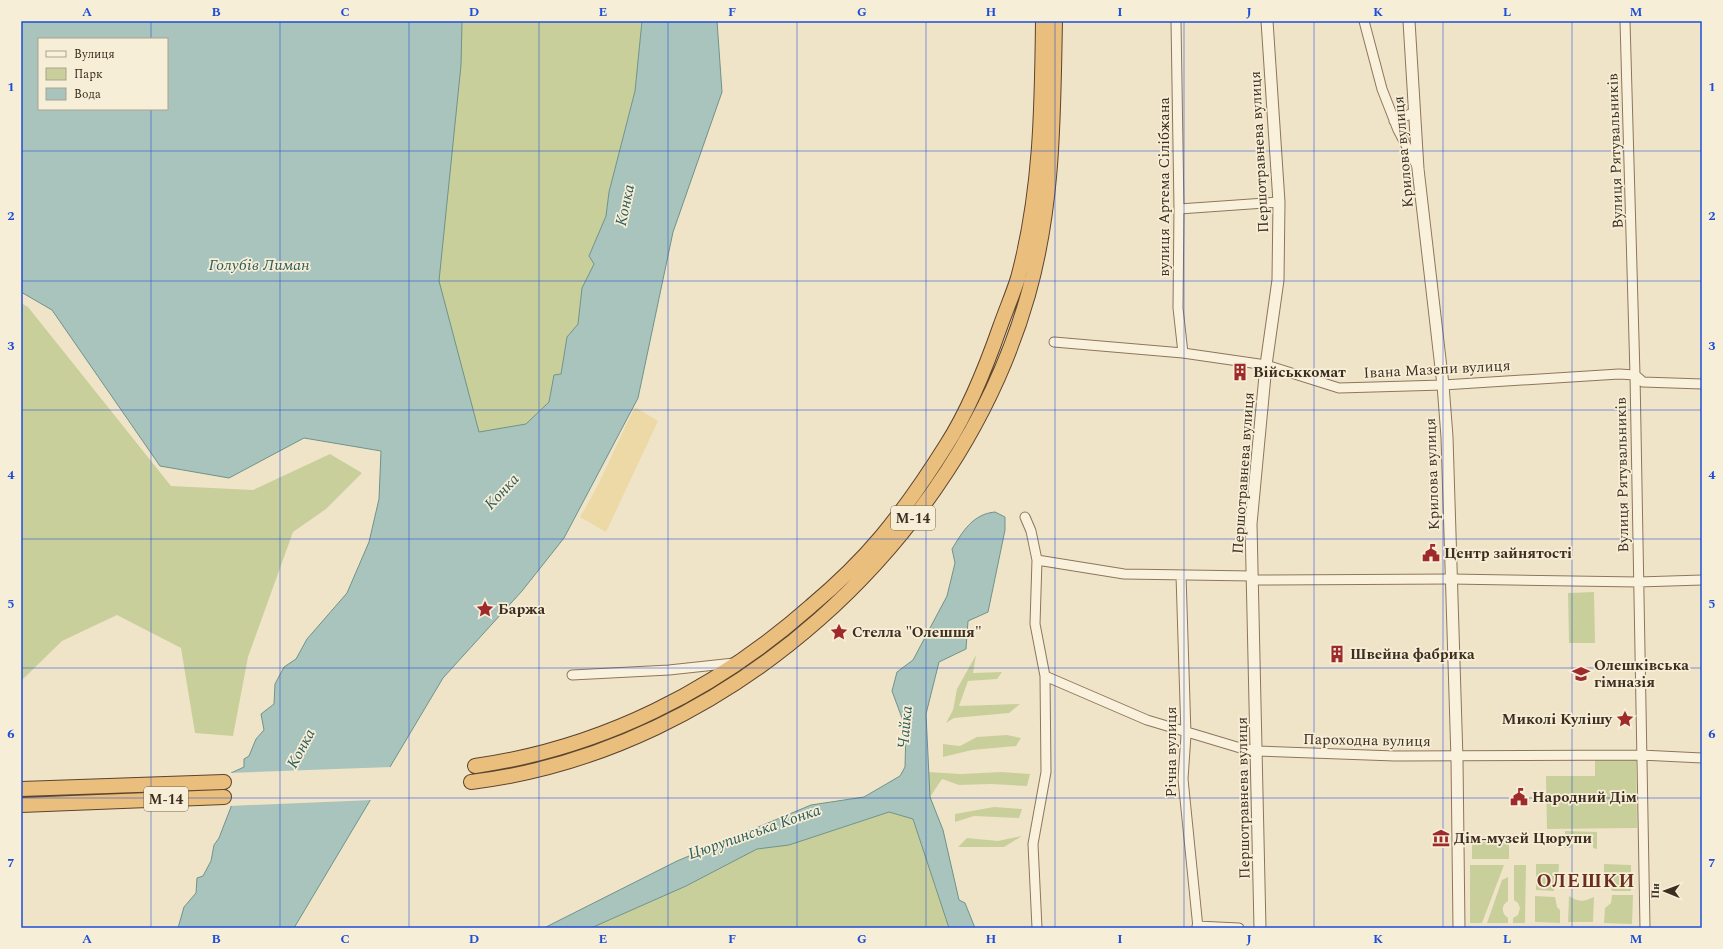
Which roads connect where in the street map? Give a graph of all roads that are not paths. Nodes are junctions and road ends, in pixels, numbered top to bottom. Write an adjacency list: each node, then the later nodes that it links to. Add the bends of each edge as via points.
1 (1043, 21): 26 (highway, М-14, via 1038,168 1030,227 1017,280 976,388 948,442 880,538 839,582 794,622)
2 (1055, 21): 36 (highway, М-14, via 1053,148 1049,192 1028,295 998,379 967,437 928,499 886,552 843,598 788,647 753,672 699,705 598,752 529,772)
3 (1176, 21): 12 (street, вулиця Артема Сілібжана)
4 (1267, 21): 11 (street, Першотравнева вулиця)
5 (1364, 21): 9 (street, via 1382,89)
6 (1409, 21): 8 (street, Крилова вулиця)
7 (1625, 21): 16 (street, Вулиця Рятувальників)
8 (1415, 112): 9 (street); 10 (street, Крилова вулиця)
9 (1394, 121): 10 (street)
10 (1418, 169): 17 (street, Крилова вулиця)
11 (1279, 202): 12 (street); 15 (street, Першотравнева вулиця, via 1278,280)
12 (1179, 209): 14 (street, вулиця Артема Сілібжана, via 1178,308)
13 (1054, 342): 14 (street, Івана Мазепи вулиця)
14 (1183, 354): 15 (street, Івана Мазепи вулиця)
15 (1266, 365): 17 (street, Івана Мазепи вулиця, via 1339,388); 22 (street, Першотравнева вулиця, via 1252,524)
16 (1635, 375): 17 (street, Івана Мазепи вулиця); 18 (street, Івана Мазепи вулиця, via 1642,382); 25 (street, Вулиця Рятувальників)
17 (1443, 384): 23 (street, Крилова вулиця)
18 (1702, 384)
19 (1025, 517): 20 (street)
20 (1038, 560): 21 (street, via 1124,574); 28 (street, via 1035,624)
21 (1181, 575): 22 (street); 29 (street, Річна вулиця)
22 (1252, 578): 23 (street); 30 (street, Першотравнева вулиця)
23 (1451, 579): 25 (street); 31 (street, Крилова вулиця)
24 (1702, 580): 25 (street)
25 (1638, 582): 32 (street, Вулиця Рятувальників)
26 (738, 663): 27 (street, via 669,670); 34 (highway, М-14, via 623,727 566,747 511,761)
27 (572, 675)
28 (1045, 676): 29 (street, Пароходна вулиця, via 1147,720); 41 (street, via 1046,772 1033,844)
29 (1186, 733): 30 (street, Пароходна вулиця); 40 (street, Річна вулиця, via 1183,779)
30 (1257, 751): 31 (street, Пароходна вулиця, via 1395,756); 43 (street, Першотравнева вулиця)
31 (1457, 755): 32 (street, Пароходна вулиця); 44 (street, Крилова вулиця)
32 (1641, 755): 33 (street, Пароходна вулиця); 45 (street, Вулиця Рятувальників)
33 (1702, 758)
34 (475, 766)
35 (224, 782): 37 (highway, М-14)
36 (471, 782)
37 (21, 789)
38 (224, 797): 39 (highway, М-14)
39 (21, 805)
40 (1197, 927): 42 (street)
41 (1038, 928)
42 (1239, 928)
43 (1260, 928)
44 (1459, 928)
45 (1645, 928)

